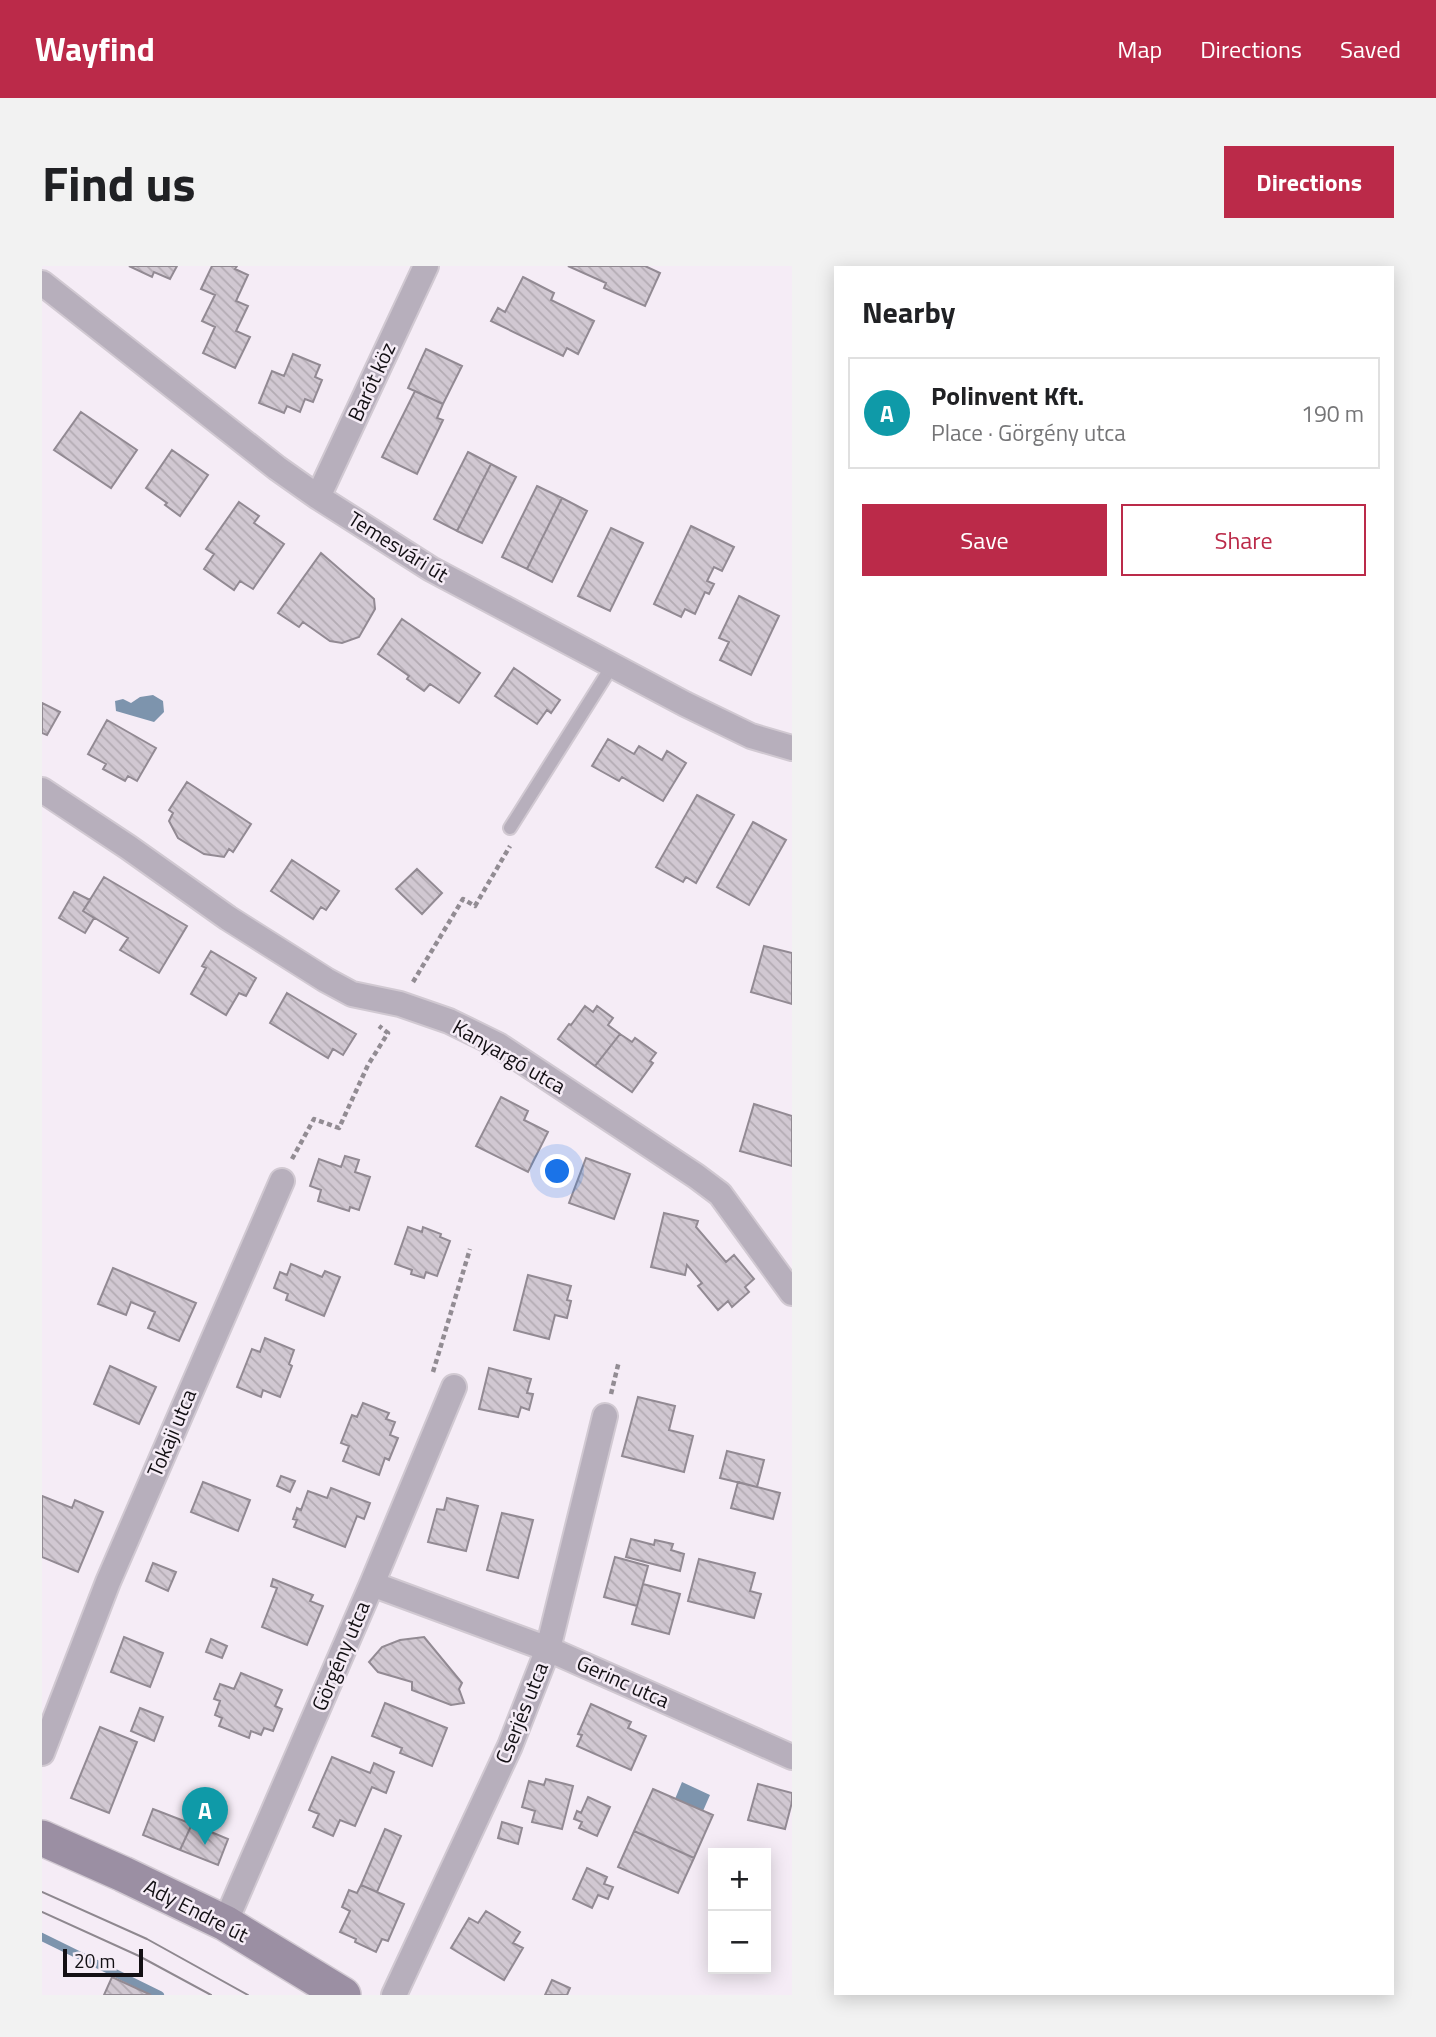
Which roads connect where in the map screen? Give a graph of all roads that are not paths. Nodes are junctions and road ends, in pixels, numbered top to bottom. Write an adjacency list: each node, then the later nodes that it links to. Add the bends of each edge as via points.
1 (426, 266): 3 (street, Barót köz)
2 (42, 283): 3 (street, Temesvári út)
3 (318, 497): 4 (street, Temesvári út, via 431,569)
4 (612, 666): 5 (street, Temesvári út, via 751,736); 7 (lane)
5 (792, 748)
6 (42, 790): 9 (street, Kanyargó utca, via 228,918 326,979 352,994 449,1021 498,1045 704,1182 720,1194)
7 (510, 828)
8 (282, 1181): 14 (street, Tokaji utca, via 108,1583)
9 (792, 1293)
10 (442, 1384): 12 (street, Görgény utca)
11 (605, 1416): 13 (street, Cserjés utca)
12 (372, 1584): 13 (street, Gerinc utca); 17 (street, Görgény utca)
13 (548, 1649): 15 (street, Gerinc utca); 19 (street, Cserjés utca, via 510,1746)
14 (42, 1753)
15 (792, 1758)
16 (42, 1839): 17 (street, Ady Endre út)
17 (225, 1923): 18 (street, Ady Endre út)
18 (343, 1995)
19 (394, 1995)

